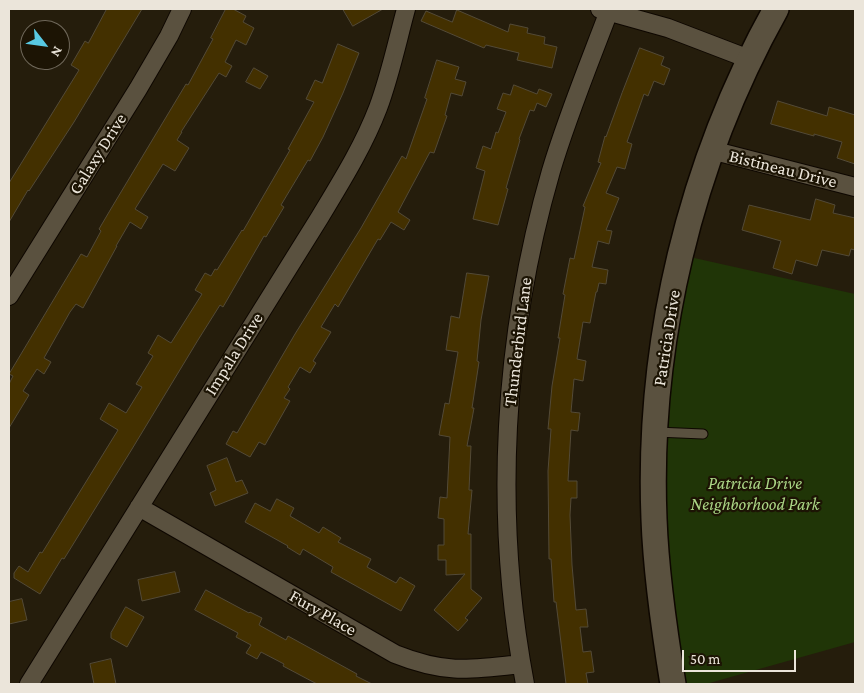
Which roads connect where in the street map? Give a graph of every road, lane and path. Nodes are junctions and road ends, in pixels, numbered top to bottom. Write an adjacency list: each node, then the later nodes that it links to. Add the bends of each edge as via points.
1 (182, 9): 8 (street, Galaxy Drive, via 138,89)
2 (406, 9): 11 (street, Impala Drive, via 380,101 352,162)
3 (776, 9): 5 (street, Patricia Drive)
4 (604, 10): 5 (street, via 668,28); 12 (street, Thunderbird Lane, via 551,172 531,250 517,338 508,427 506,491 512,593)
5 (749, 60): 6 (street, Patricia Drive)
6 (711, 150): 7 (street, Bistineau Drive); 9 (street, Patricia Drive, via 684,240 671,304)
7 (855, 187)
8 (9, 296)
9 (654, 432): 10 (lane); 15 (street, Patricia Drive, via 656,556)
10 (703, 434)
11 (140, 507): 12 (street, Fury Place, via 395,654 433,667 459,670); 13 (street, Impala Drive)
12 (521, 664): 14 (street, Thunderbird Lane)
13 (29, 684)
14 (525, 684)
15 (673, 684)

